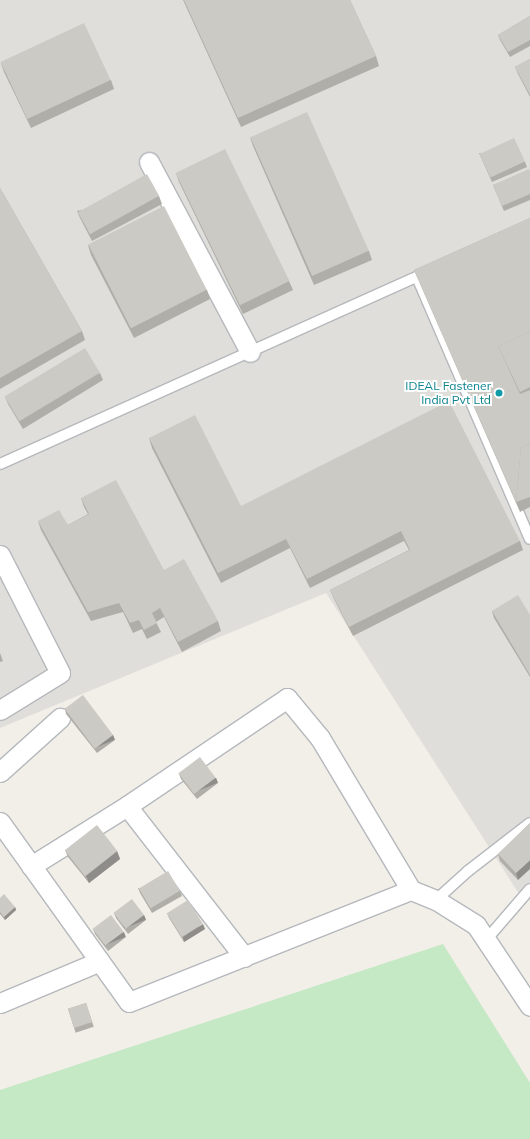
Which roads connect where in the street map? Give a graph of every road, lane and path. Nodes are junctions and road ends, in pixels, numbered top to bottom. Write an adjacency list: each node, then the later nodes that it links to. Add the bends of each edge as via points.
1 (148, 162): 4 (street)
2 (438, 268): 3 (lane)
3 (417, 277): 4 (lane); 6 (lane)
4 (250, 352): 5 (lane)
5 (0, 464)
6 (530, 539)
7 (0, 555): 8 (street, via 60,673)
8 (0, 710)
9 (60, 718): 10 (street)
10 (0, 772)
11 (127, 806): 14 (street); 16 (street, via 287,698 320,738); 19 (street)
12 (0, 822): 14 (street)
13 (530, 822): 17 (lane)
14 (31, 866): 20 (street)
15 (530, 889): 18 (lane)
16 (411, 890): 17 (street); 19 (street)
17 (436, 900): 18 (street, via 476,925)
18 (486, 940): 22 (street)
19 (244, 957): 20 (street, via 129,1002)
20 (100, 961): 21 (street)
21 (0, 1003)
22 (530, 1006)

